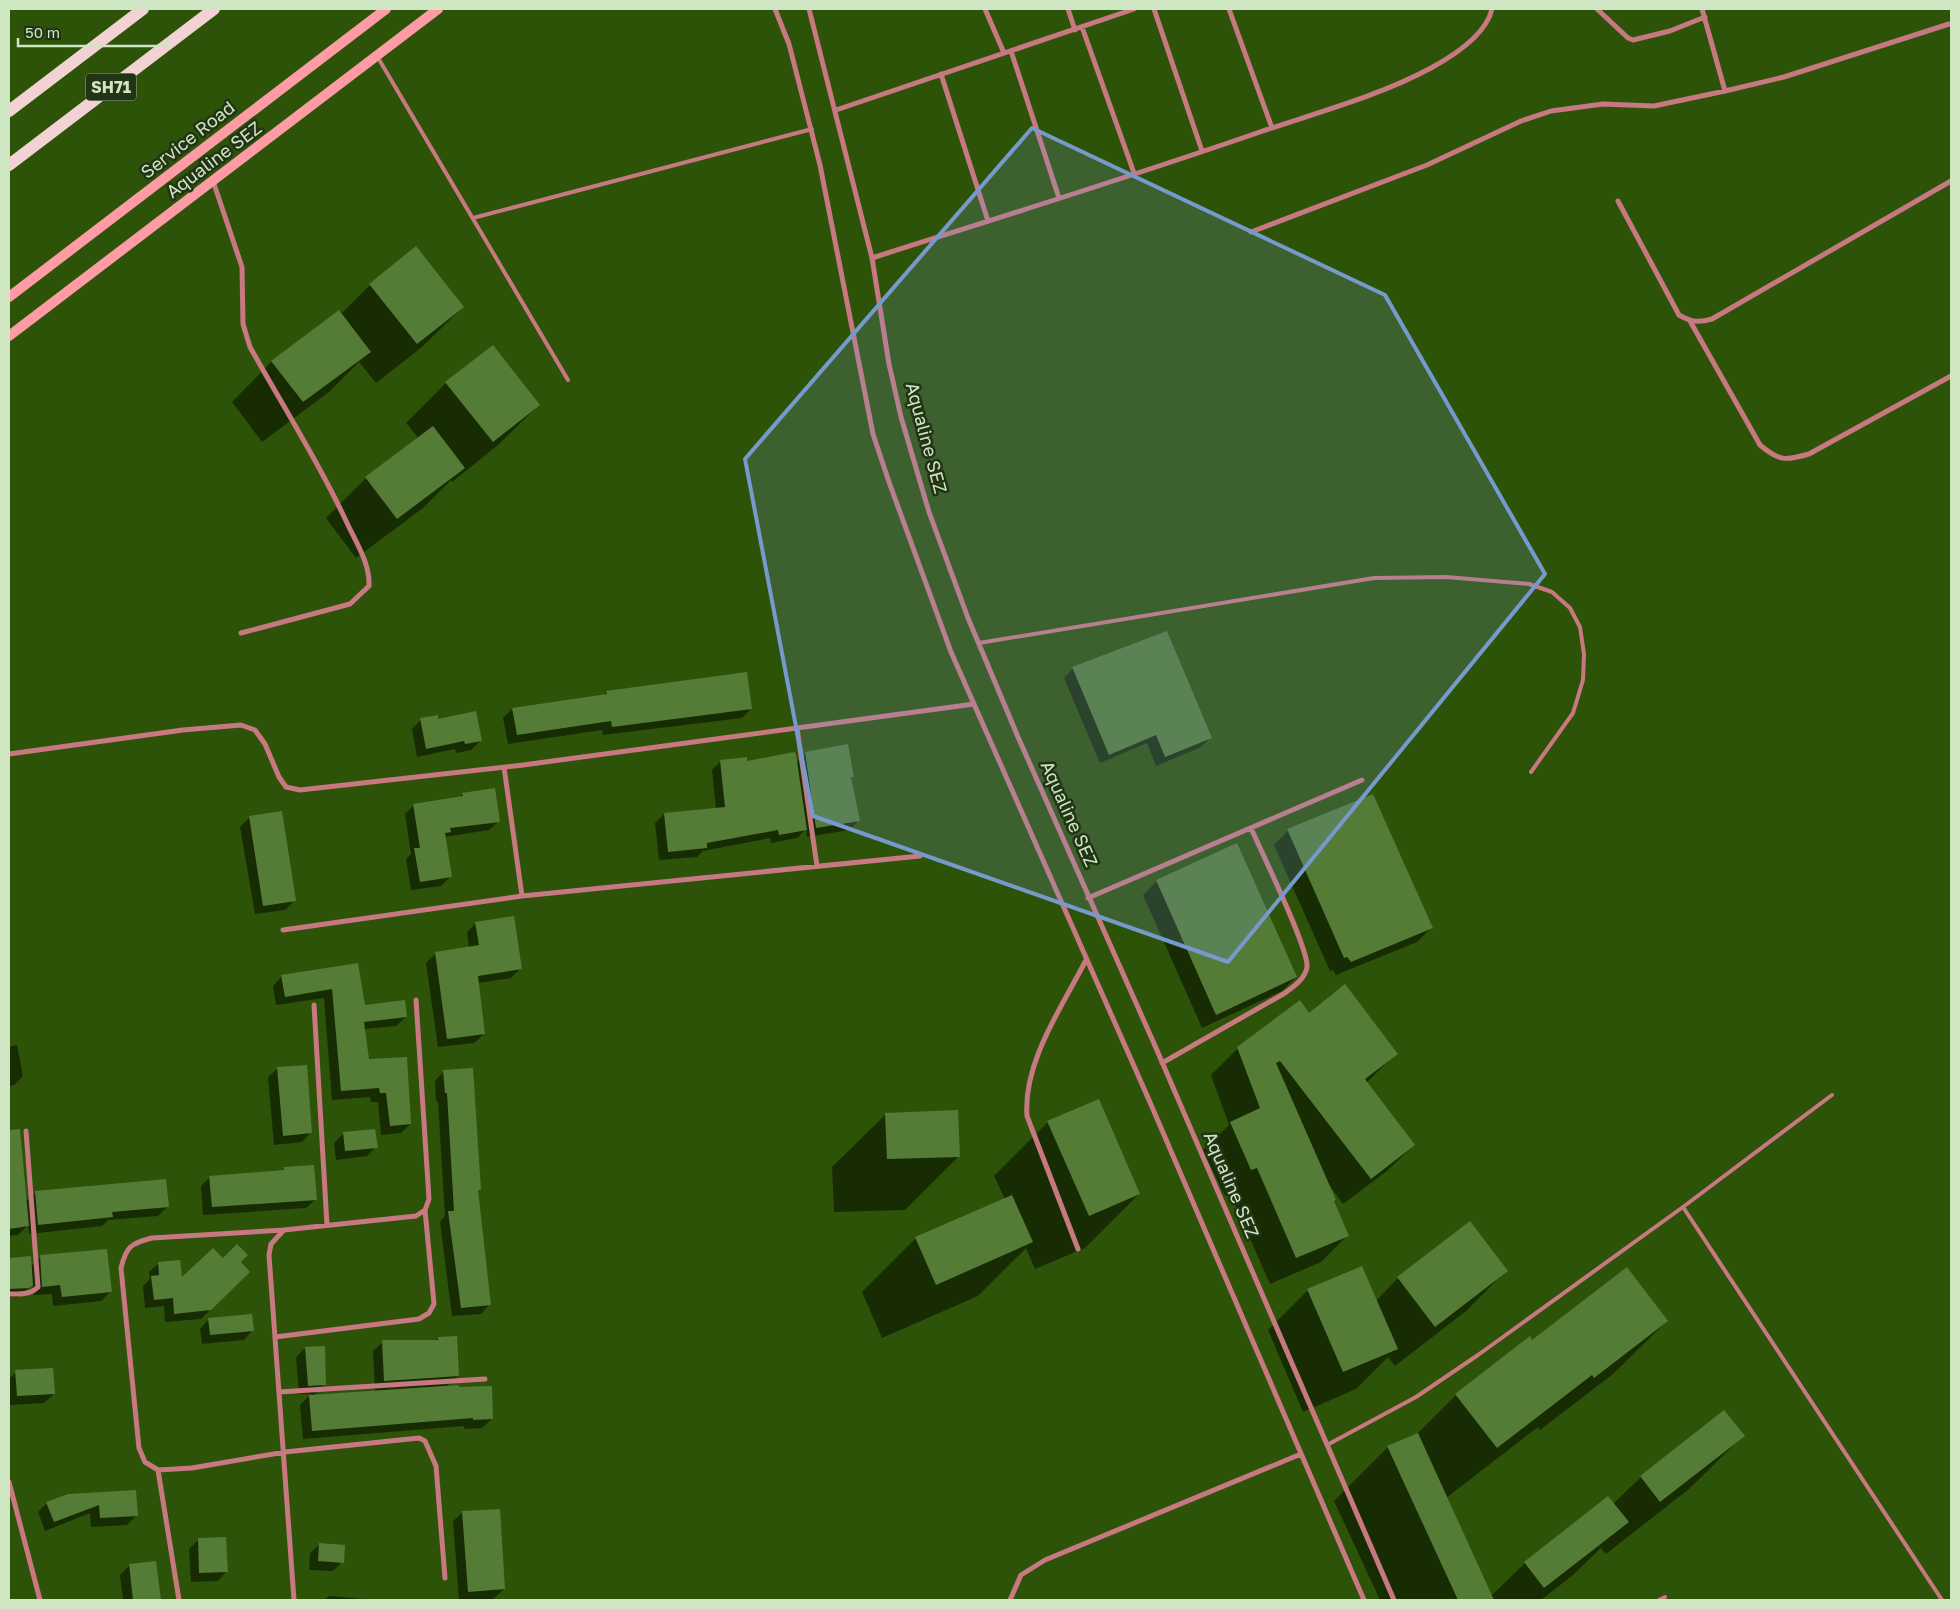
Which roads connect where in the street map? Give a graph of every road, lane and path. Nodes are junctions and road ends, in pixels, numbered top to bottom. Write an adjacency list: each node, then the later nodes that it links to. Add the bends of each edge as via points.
1 (144, 9): 25 (main road, SH71)
2 (214, 9): 29 (main road, SH71)
3 (386, 9): 39 (street, Service Road)
4 (438, 9): 21 (street, Aqualine SEZ)
5 (775, 9): 27 (street, via 789,44)
6 (809, 9): 24 (street, Aqualine SEZ)
7 (985, 9): 20 (street)
8 (1068, 9): 18 (street)
9 (1134, 9): 17 (street)
10 (1154, 9): 28 (street)
11 (1229, 9): 26 (street)
12 (1492, 9): 26 (street, via 1484,26 1472,38 1431,68 1397,84)
13 (1596, 9): 15 (street, via 1633,40)
14 (1702, 9): 15 (street)
15 (1705, 16): 23 (street)
16 (1949, 24): 23 (street, via 1784,77)
17 (1082, 27): 18 (street); 30 (street)
18 (1075, 30): 19 (street)
19 (1011, 51): 20 (street); 33 (street)
20 (1004, 53): 22 (street)
21 (377, 56): 31 (street, Aqualine SEZ); 35 (lane)
22 (941, 74): 24 (street); 36 (street)
23 (1725, 91): 37 (street, via 1654,106 1603,104 1551,111 1521,121 1427,164)
24 (836, 110): 38 (street, Aqualine SEZ)
25 (9, 111)
26 (1272, 128): 28 (street)
27 (812, 129): 35 (lane); 46 (street, via 874,434 925,583)
28 (1202, 151): 30 (street)
29 (9, 165)
30 (1134, 174): 33 (street)
31 (213, 181): 41 (street, Aqualine SEZ); 44 (street, via 242,266 243,324 250,346 330,487 369,575 369,586 350,604)
32 (1951, 181): 40 (street, via 1712,319)
33 (1059, 198): 36 (street)
34 (1618, 201): 40 (street, via 1679,315)
35 (473, 218): 43 (lane)
36 (988, 221): 38 (street)
37 (1251, 232)
38 (872, 258): 45 (street, Aqualine SEZ, via 889,364 903,425 929,512)
39 (9, 297)
40 (1690, 321): 42 (street, via 1760,445 1775,458 1791,459 1809,454)
41 (9, 336)
42 (1951, 376)
43 (568, 380)
44 (241, 633)
45 (979, 643): 50 (lane, via 1374,578 1446,577 1530,584 1552,592 1570,608 1580,627 1584,654 1583,680 1573,713); 56 (street, Aqualine SEZ)
46 (974, 704): 47 (street); 58 (street)
47 (797, 728): 49 (street); 54 (street)
48 (9, 754): 49 (street, via 241,725 255,730 286,787 300,790)
49 (504, 767): 55 (street)
50 (1531, 772)
51 (1362, 780): 52 (street)
52 (1251, 828): 56 (street); 61 (street, via 1301,944 1307,967 1303,978 1285,993)
53 (920, 856): 54 (street)
54 (817, 866): 55 (street)
55 (522, 896): 57 (street)
56 (1088, 898): 61 (street, Aqualine SEZ)
57 (283, 930)
58 (1086, 960): 68 (street, via 1035,1058 1025,1100 1027,1116); 75 (street)
59 (416, 1000): 65 (street, via 429,1199)
60 (314, 1005): 66 (street)
61 (1162, 1063): 73 (street, Aqualine SEZ)
62 (1832, 1095): 64 (lane)
63 (26, 1131): 69 (street, via 38,1287 34,1292)
64 (1683, 1207): 73 (lane, via 1416,1397); 87 (lane)
65 (425, 1210): 66 (street, via 416,1216); 70 (street, via 434,1304 429,1313 419,1319)
66 (327, 1225): 67 (street)
67 (284, 1230): 70 (street, via 271,1244 268,1255); 76 (street, via 152,1238 134,1243 125,1254 121,1268 139,1448 145,1462)
68 (1078, 1249)
69 (9, 1294)
70 (275, 1337): 72 (street)
71 (485, 1379): 72 (street)
72 (279, 1392): 74 (street)
73 (1327, 1445): 85 (street, Aqualine SEZ)
74 (285, 1452): 76 (street, via 192,1468); 78 (street, via 408,1438 426,1441 436,1466); 82 (street)
75 (1301, 1454): 83 (street, via 1044,1560 1021,1575); 84 (street)
76 (158, 1470): 81 (street)
77 (9, 1482): 80 (street)
78 (445, 1578)
79 (1665, 1597): 86 (lane)
80 (40, 1600)
81 (179, 1600)
82 (294, 1600)
83 (1010, 1600)
84 (1364, 1600)
85 (1394, 1600)
86 (1659, 1600)
87 (1942, 1600)

